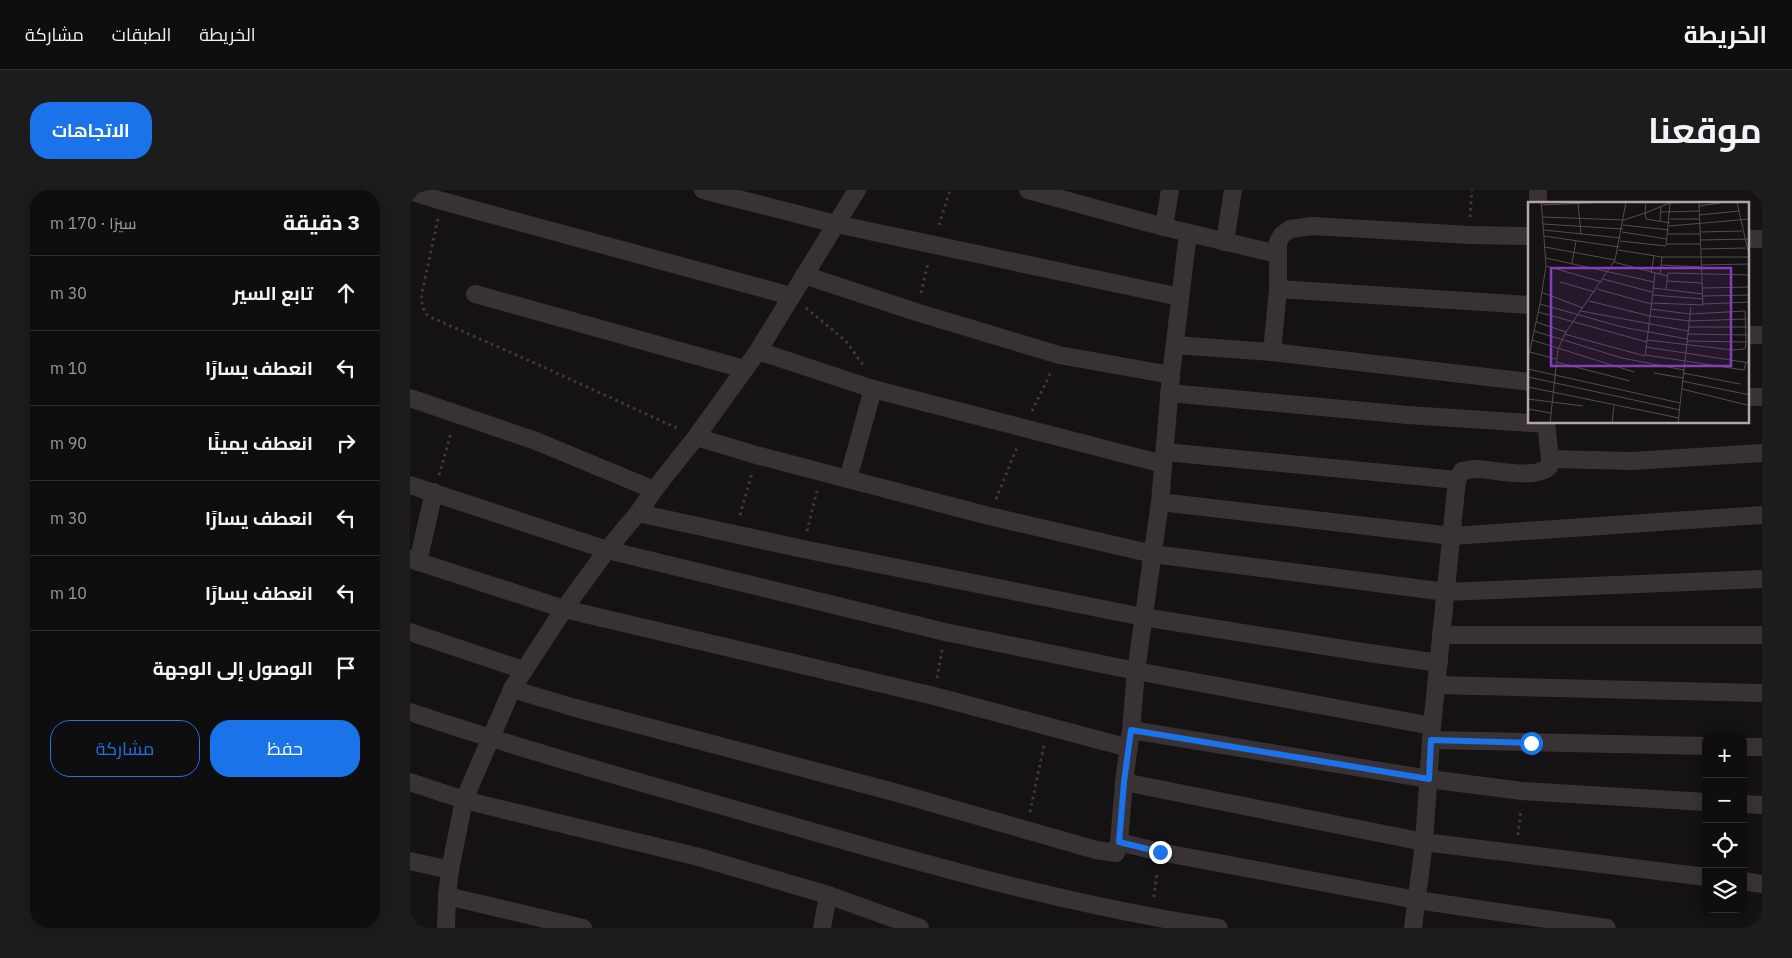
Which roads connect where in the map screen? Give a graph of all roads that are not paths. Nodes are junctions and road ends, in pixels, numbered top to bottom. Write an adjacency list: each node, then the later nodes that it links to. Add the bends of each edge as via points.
1 (703, 190): 7 (street)
2 (857, 190): 7 (street)
3 (1028, 190): 8 (street)
4 (1170, 190): 8 (street)
5 (1233, 190): 11 (street)
6 (410, 191): 16 (street)
7 (836, 224): 13 (street); 17 (street)
8 (1164, 227): 9 (street)
9 (1188, 233): 11 (street); 17 (street)
10 (1528, 236): 12 (street, via 1312,226 1290,229 1282,235)
11 (1225, 242): 12 (street)
12 (1278, 254): 14 (street)
13 (804, 275): 16 (street); 23 (street, via 1060,355)
14 (1278, 289): 18 (street); 21 (street)
15 (475, 294): 22 (street)
16 (791, 296): 20 (street)
17 (1180, 297): 19 (street)
18 (1528, 305)
19 (1175, 345): 21 (street); 23 (street)
20 (758, 351): 22 (street); 25 (street)
21 (1272, 352): 24 (street)
22 (744, 369): 30 (street)
23 (1171, 374): 26 (street)
24 (1528, 382)
25 (873, 389): 32 (street); 34 (street)
26 (1169, 393): 28 (street, via 1408,415); 32 (street)
27 (410, 398): 37 (street, via 536,441)
28 (1528, 422)
29 (1546, 424): 33 (street)
30 (696, 437): 34 (street); 37 (street)
31 (1762, 453): 33 (street, via 1632,460)
32 (1164, 458): 35 (street); 39 (street)
33 (1550, 459): 35 (street, via 1549,467 1536,473 1476,469 1462,471)
34 (848, 478): 44 (street, via 989,516)
35 (1457, 480): 42 (street)
36 (410, 485): 38 (street)
37 (654, 490): 40 (street)
38 (434, 492): 43 (street); 45 (street)
39 (1160, 502): 42 (street); 44 (street)
40 (638, 513): 43 (street); 49 (street)
41 (1762, 515): 42 (street)
42 (1452, 536): 47 (street)
43 (607, 550): 48 (street); 55 (street, via 945,632)
44 (1153, 554): 47 (street); 49 (street)
45 (414, 560): 48 (street)
46 (1762, 579): 47 (street)
47 (1446, 592): 51 (street)
48 (564, 609): 54 (street); 65 (street, via 934,696)
49 (1143, 617): 53 (street); 55 (street)
50 (410, 632): 54 (street)
51 (1441, 635): 52 (street); 53 (street)
52 (1762, 635)
53 (1439, 663): 56 (street)
54 (522, 670): 57 (street)
55 (1136, 671): 60 (street); 61 (street)
56 (1436, 685): 58 (street); 61 (street)
57 (512, 689): 62 (street); 74 (street, via 1106,852 1116,852)
58 (1762, 693)
59 (410, 712): 62 (street)
60 (1131, 730): 65 (street); 67 (street)
61 (1431, 733): 63 (street); 67 (street)
62 (489, 739): 70 (street); 88 (street, via 942,869 1151,918)
63 (1702, 746)
64 (1747, 747): 66 (street)
65 (1129, 748): 69 (street)
66 (1762, 748)
67 (1429, 779): 71 (street, via 1522,791); 75 (street)
68 (410, 782): 70 (street)
69 (1124, 782): 74 (street); 75 (street)
70 (464, 800): 77 (street); 81 (street, via 695,856)
71 (1702, 802)
72 (1747, 804): 73 (street)
73 (1762, 805)
74 (1119, 842): 83 (street)
75 (1424, 842): 78 (street); 83 (street)
76 (410, 861): 77 (street)
77 (450, 870): 82 (street)
78 (1702, 877)
79 (1747, 882): 80 (street)
80 (1762, 884)
81 (828, 895): 86 (street); 87 (street)
82 (447, 896): 84 (street); 85 (street)
83 (1417, 900): 89 (street); 90 (street)
84 (446, 928)
85 (583, 928)
86 (822, 928)
87 (920, 928)
88 (1219, 928)
89 (1413, 928)
90 (1607, 928)

